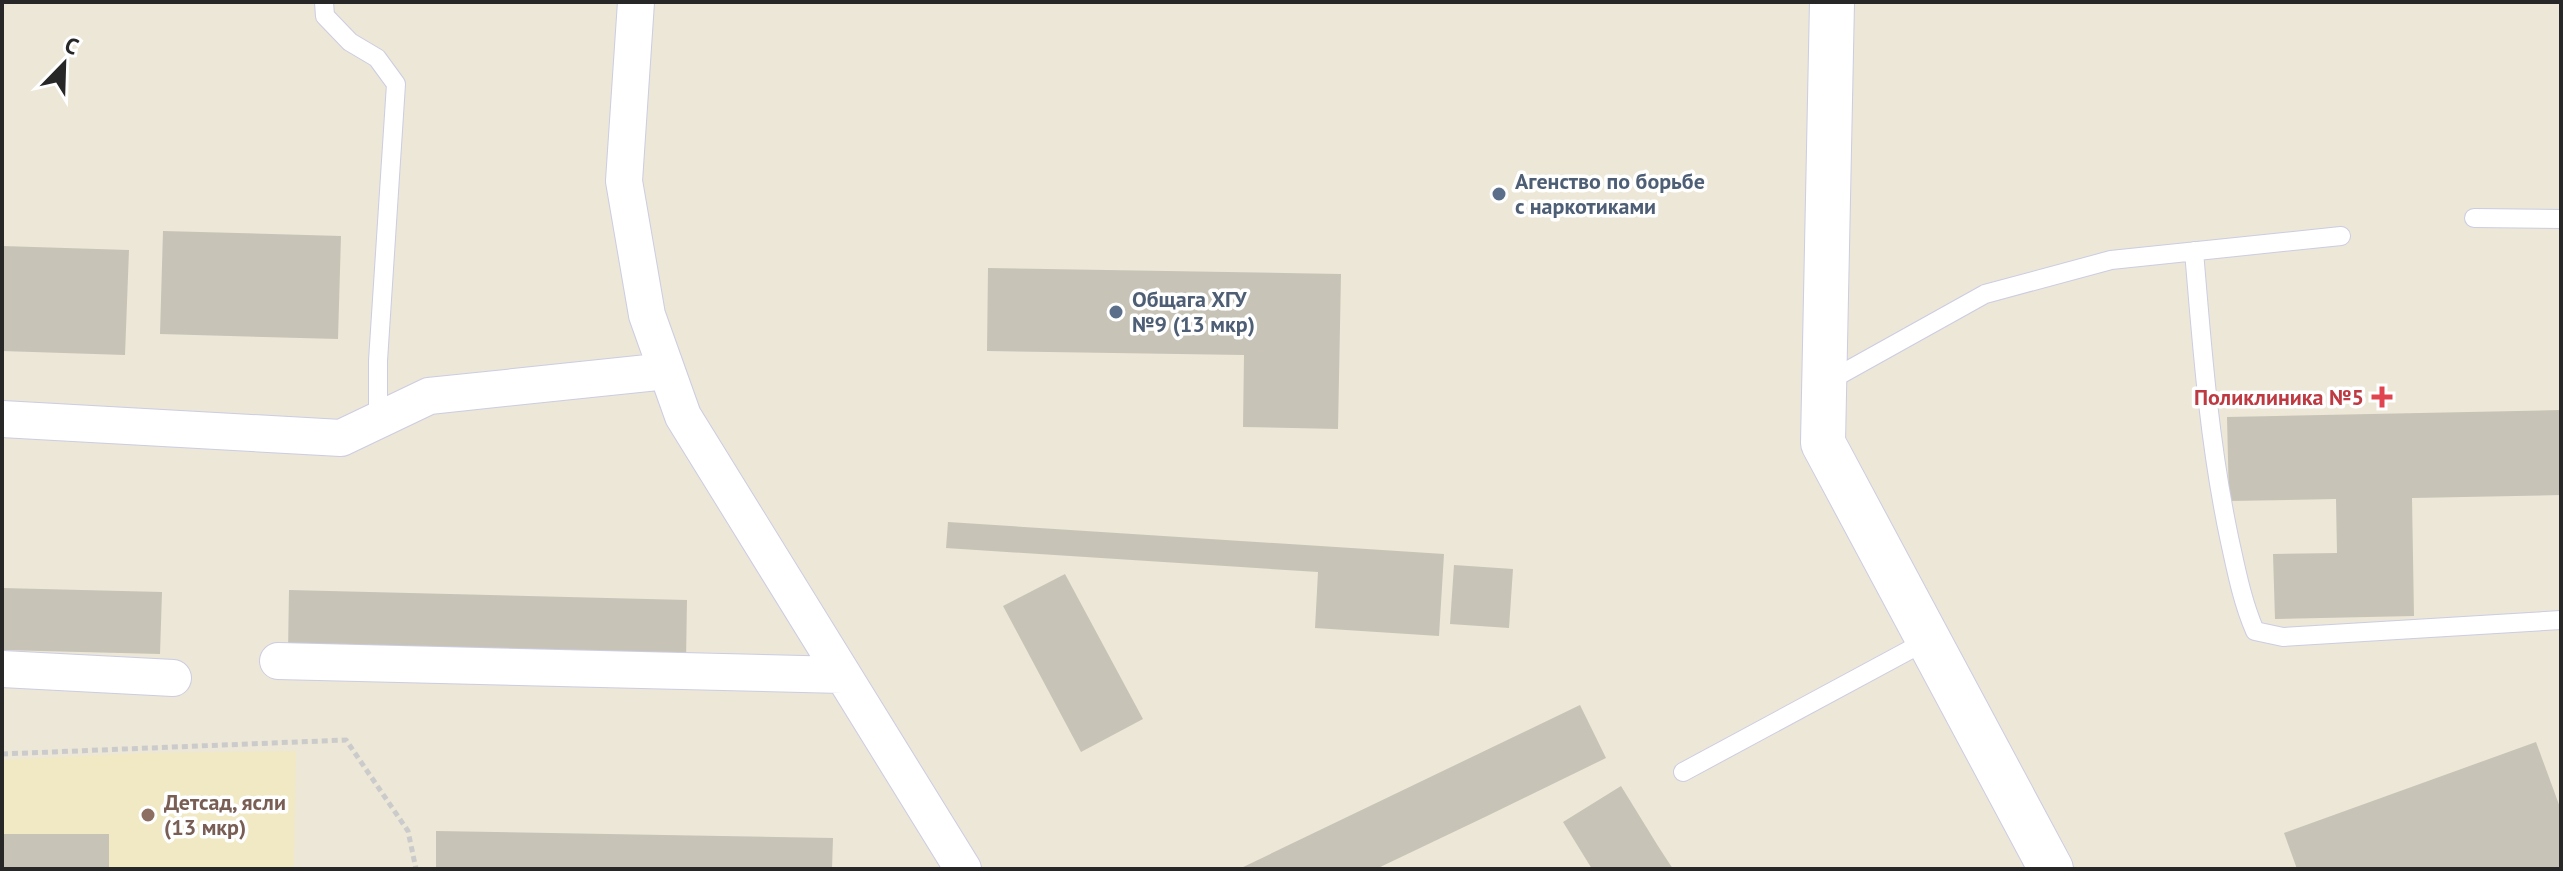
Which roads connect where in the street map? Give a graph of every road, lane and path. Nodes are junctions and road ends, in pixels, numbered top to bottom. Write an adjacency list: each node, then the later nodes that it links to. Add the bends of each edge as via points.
1 (324, 2): 11 (lane, via 325,16 350,42 377,58 396,84)
2 (636, 2): 8 (street, via 624,181 647,315)
3 (1832, 2): 9 (street)
4 (2474, 218): 5 (lane)
5 (2561, 219)
6 (2341, 236): 7 (lane)
7 (2194, 251): 9 (lane, via 2111,260 1985,294); 12 (lane, via 2216,478 2245,608 2255,631 2283,637)
8 (667, 371): 11 (street, via 429,396); 16 (street, via 683,416)
9 (1824, 384): 13 (street, via 1823,443)
10 (2, 419): 11 (street, via 341,438)
11 (378, 420)
12 (2561, 620)
13 (1928, 640): 19 (lane); 22 (street)
14 (278, 661): 16 (street)
15 (2, 669): 17 (street)
16 (843, 675): 21 (street)
17 (173, 678)
18 (2, 754): 20 (path, via 346,740 408,831)
19 (1683, 772)
20 (416, 869)
21 (963, 869)
22 (2051, 869)

